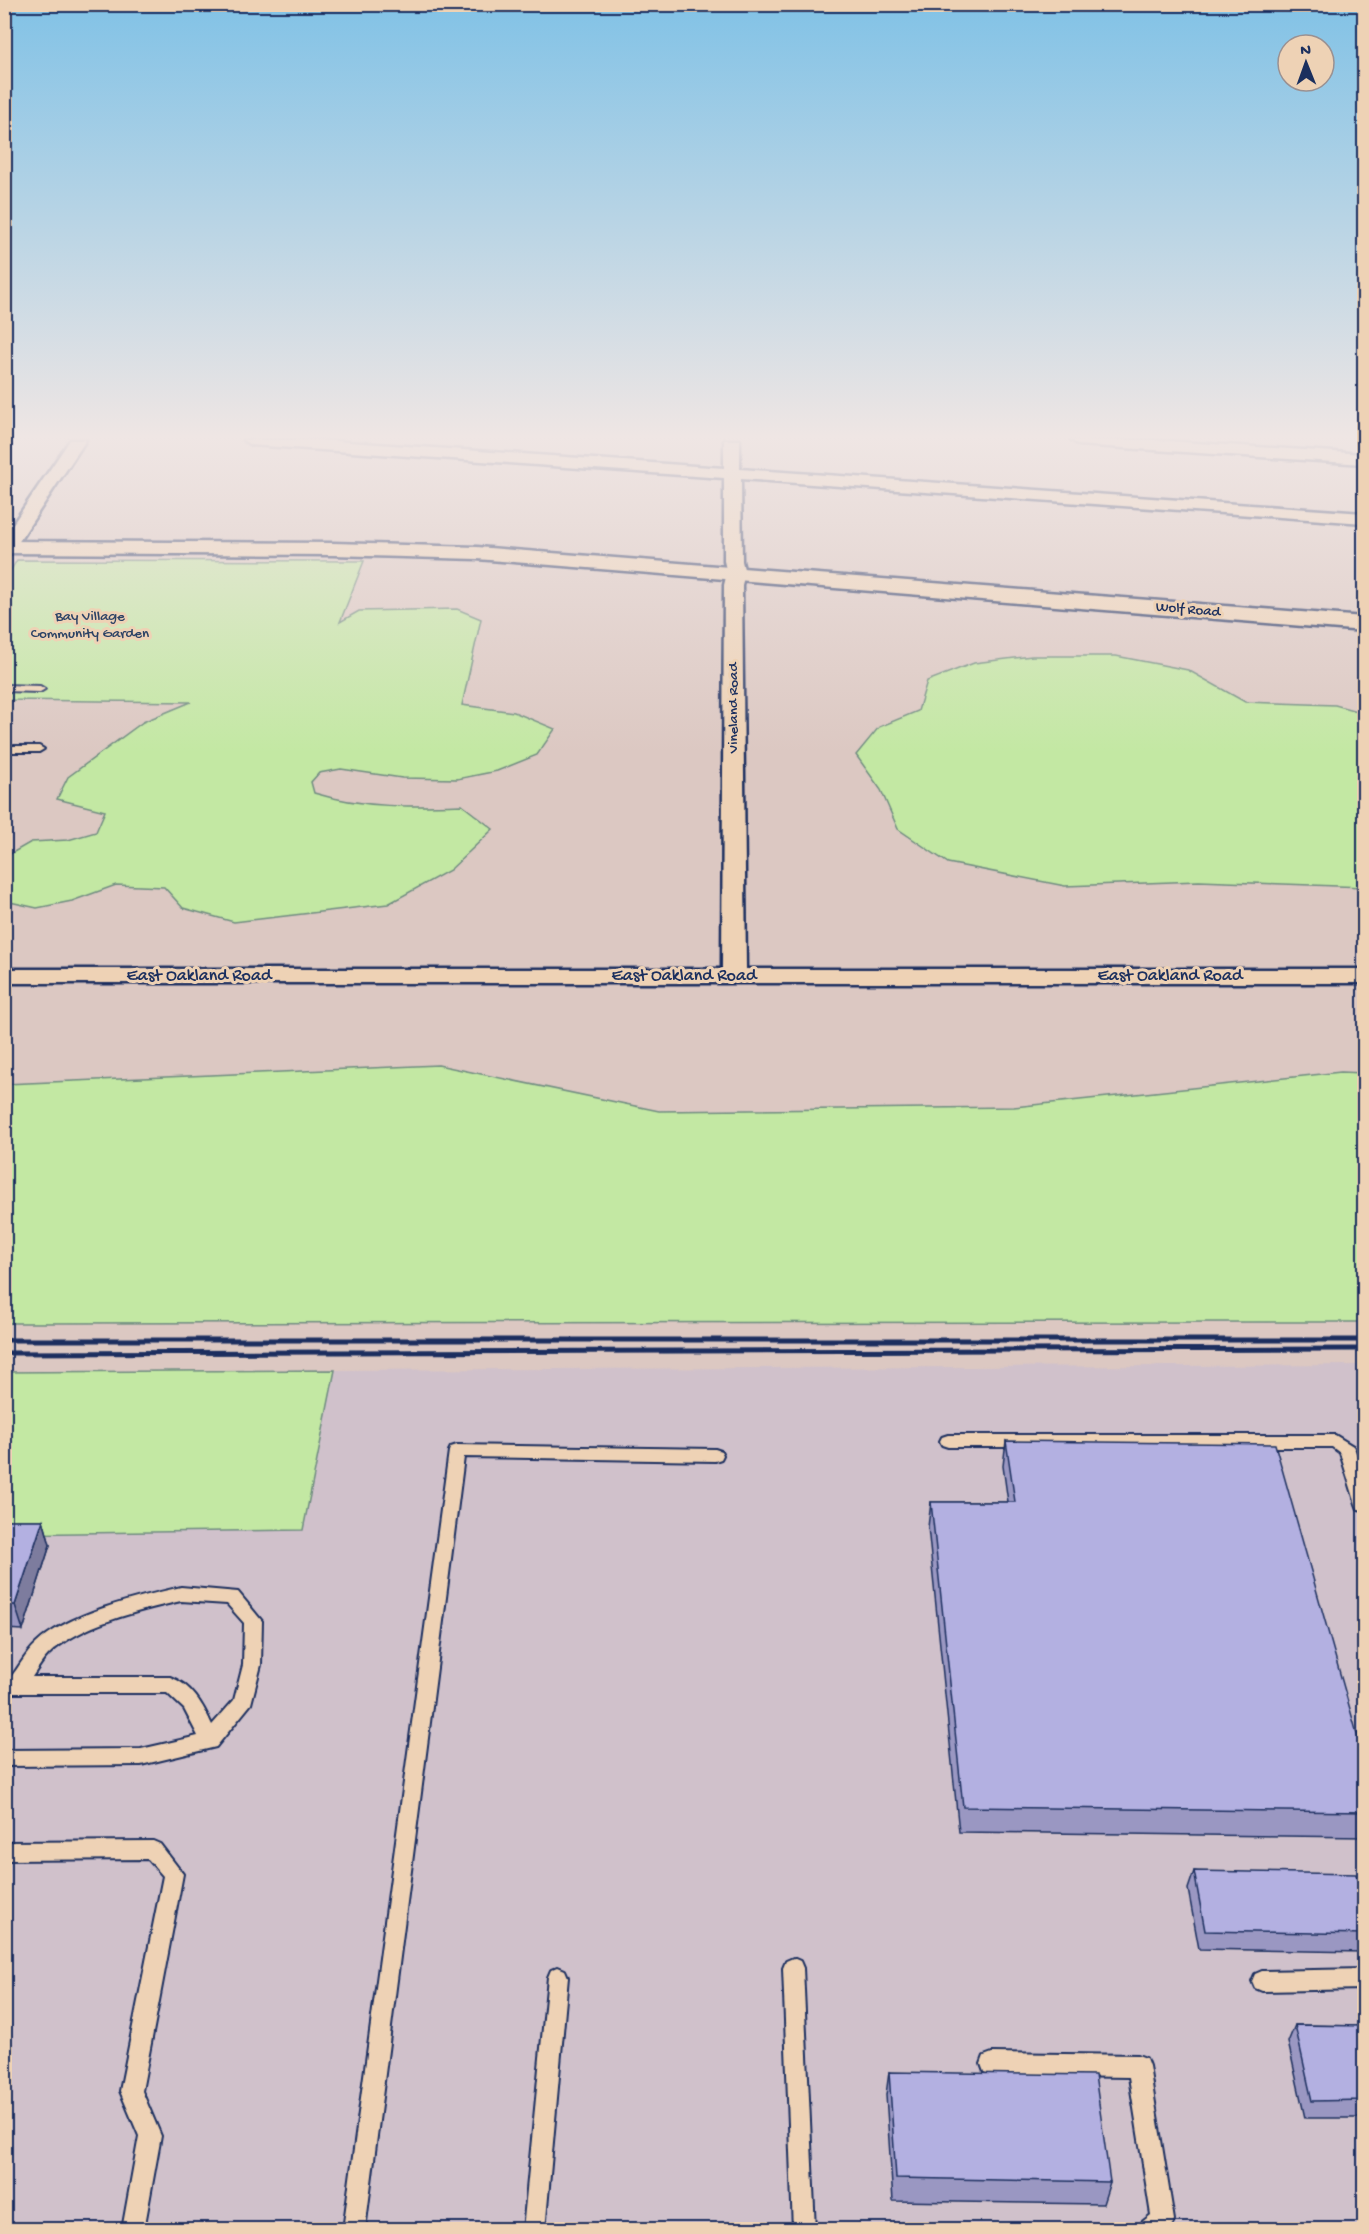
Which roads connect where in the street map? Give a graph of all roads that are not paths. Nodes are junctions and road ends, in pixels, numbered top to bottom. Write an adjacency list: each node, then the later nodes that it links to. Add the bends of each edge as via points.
1 (733, 544): 3 (street, Vineland Road)
2 (5, 548): 3 (street, Wolf Road, via 406,551)
3 (736, 573): 4 (street, Wolf Road); 10 (street, Vineland Road)
4 (1365, 624)
5 (4, 688): 6 (lane)
6 (40, 689)
7 (4, 749): 8 (lane)
8 (39, 749)
9 (4, 976): 10 (street, East Oakland Road)
10 (734, 976): 11 (street, East Oakland Road)
11 (1365, 976)
12 (948, 1441): 14 (lane, via 1335,1441 1347,1450)
13 (715, 1455): 25 (lane, via 457,1451)
14 (1365, 1504)
15 (10, 1685): 16 (lane, via 170,1685 187,1696); 16 (lane, via 42,1649 75,1627 138,1604 181,1594 232,1597 253,1621 252,1665 242,1704)
16 (209, 1741): 17 (lane, via 141,1757)
17 (4, 1758)
18 (4, 1851): 24 (lane, via 153,1850 173,1874 131,2091 150,2136)
19 (793, 1968): 27 (lane)
20 (558, 1977): 26 (lane)
21 (1365, 1979): 22 (lane)
22 (1262, 1981)
23 (992, 2064): 28 (lane, via 1138,2066 1163,2220)
24 (133, 2229)
25 (354, 2229)
26 (534, 2229)
27 (804, 2229)
28 (1150, 2229)

